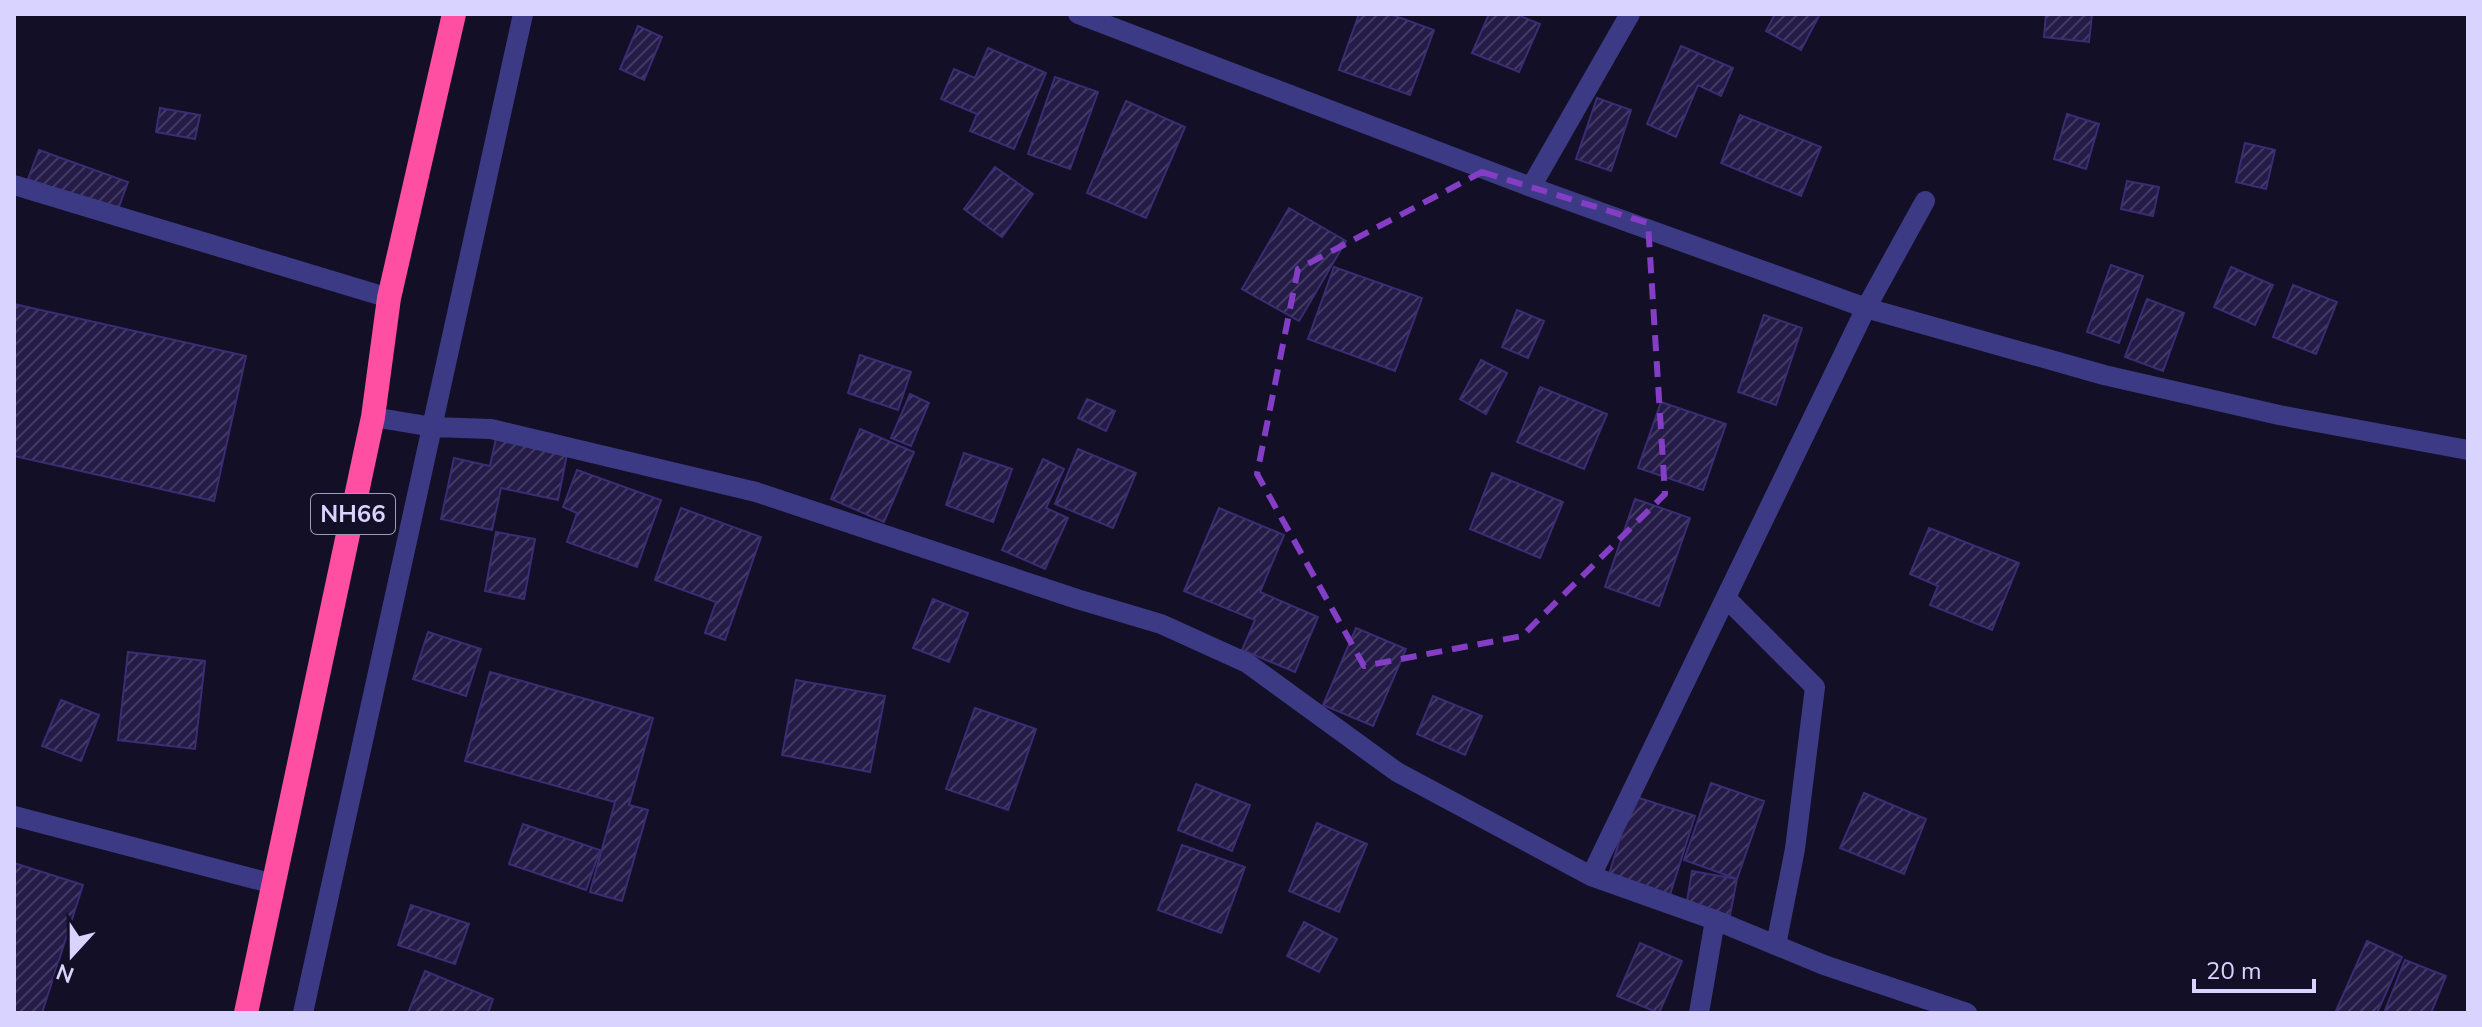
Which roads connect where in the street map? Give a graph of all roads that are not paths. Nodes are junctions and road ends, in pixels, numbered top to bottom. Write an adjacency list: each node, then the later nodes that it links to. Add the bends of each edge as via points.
1 (454, 14): 8 (highway, NH66)
2 (523, 14): 11 (street)
3 (1078, 14): 6 (street)
4 (1630, 14): 6 (street)
5 (14, 185): 8 (street)
6 (1531, 187): 9 (street)
7 (1925, 201): 9 (street)
8 (389, 298): 10 (highway, NH66)
9 (1866, 308): 12 (street, via 2104,375); 13 (street)
10 (373, 417): 11 (street); 16 (highway, NH66)
11 (433, 427): 15 (street, via 491,429 756,492 1161,624 1247,663 1397,772); 20 (street)
12 (2468, 450)
13 (1726, 598): 15 (street); 18 (street, via 1815,687 1795,849)
14 (14, 816): 16 (street)
15 (1591, 876): 17 (street)
16 (274, 884): 19 (highway, NH66)
17 (1715, 920): 18 (street); 21 (street)
18 (1776, 945): 22 (street)
19 (246, 1013)
20 (303, 1013)
21 (1699, 1013)
22 (1967, 1013)

